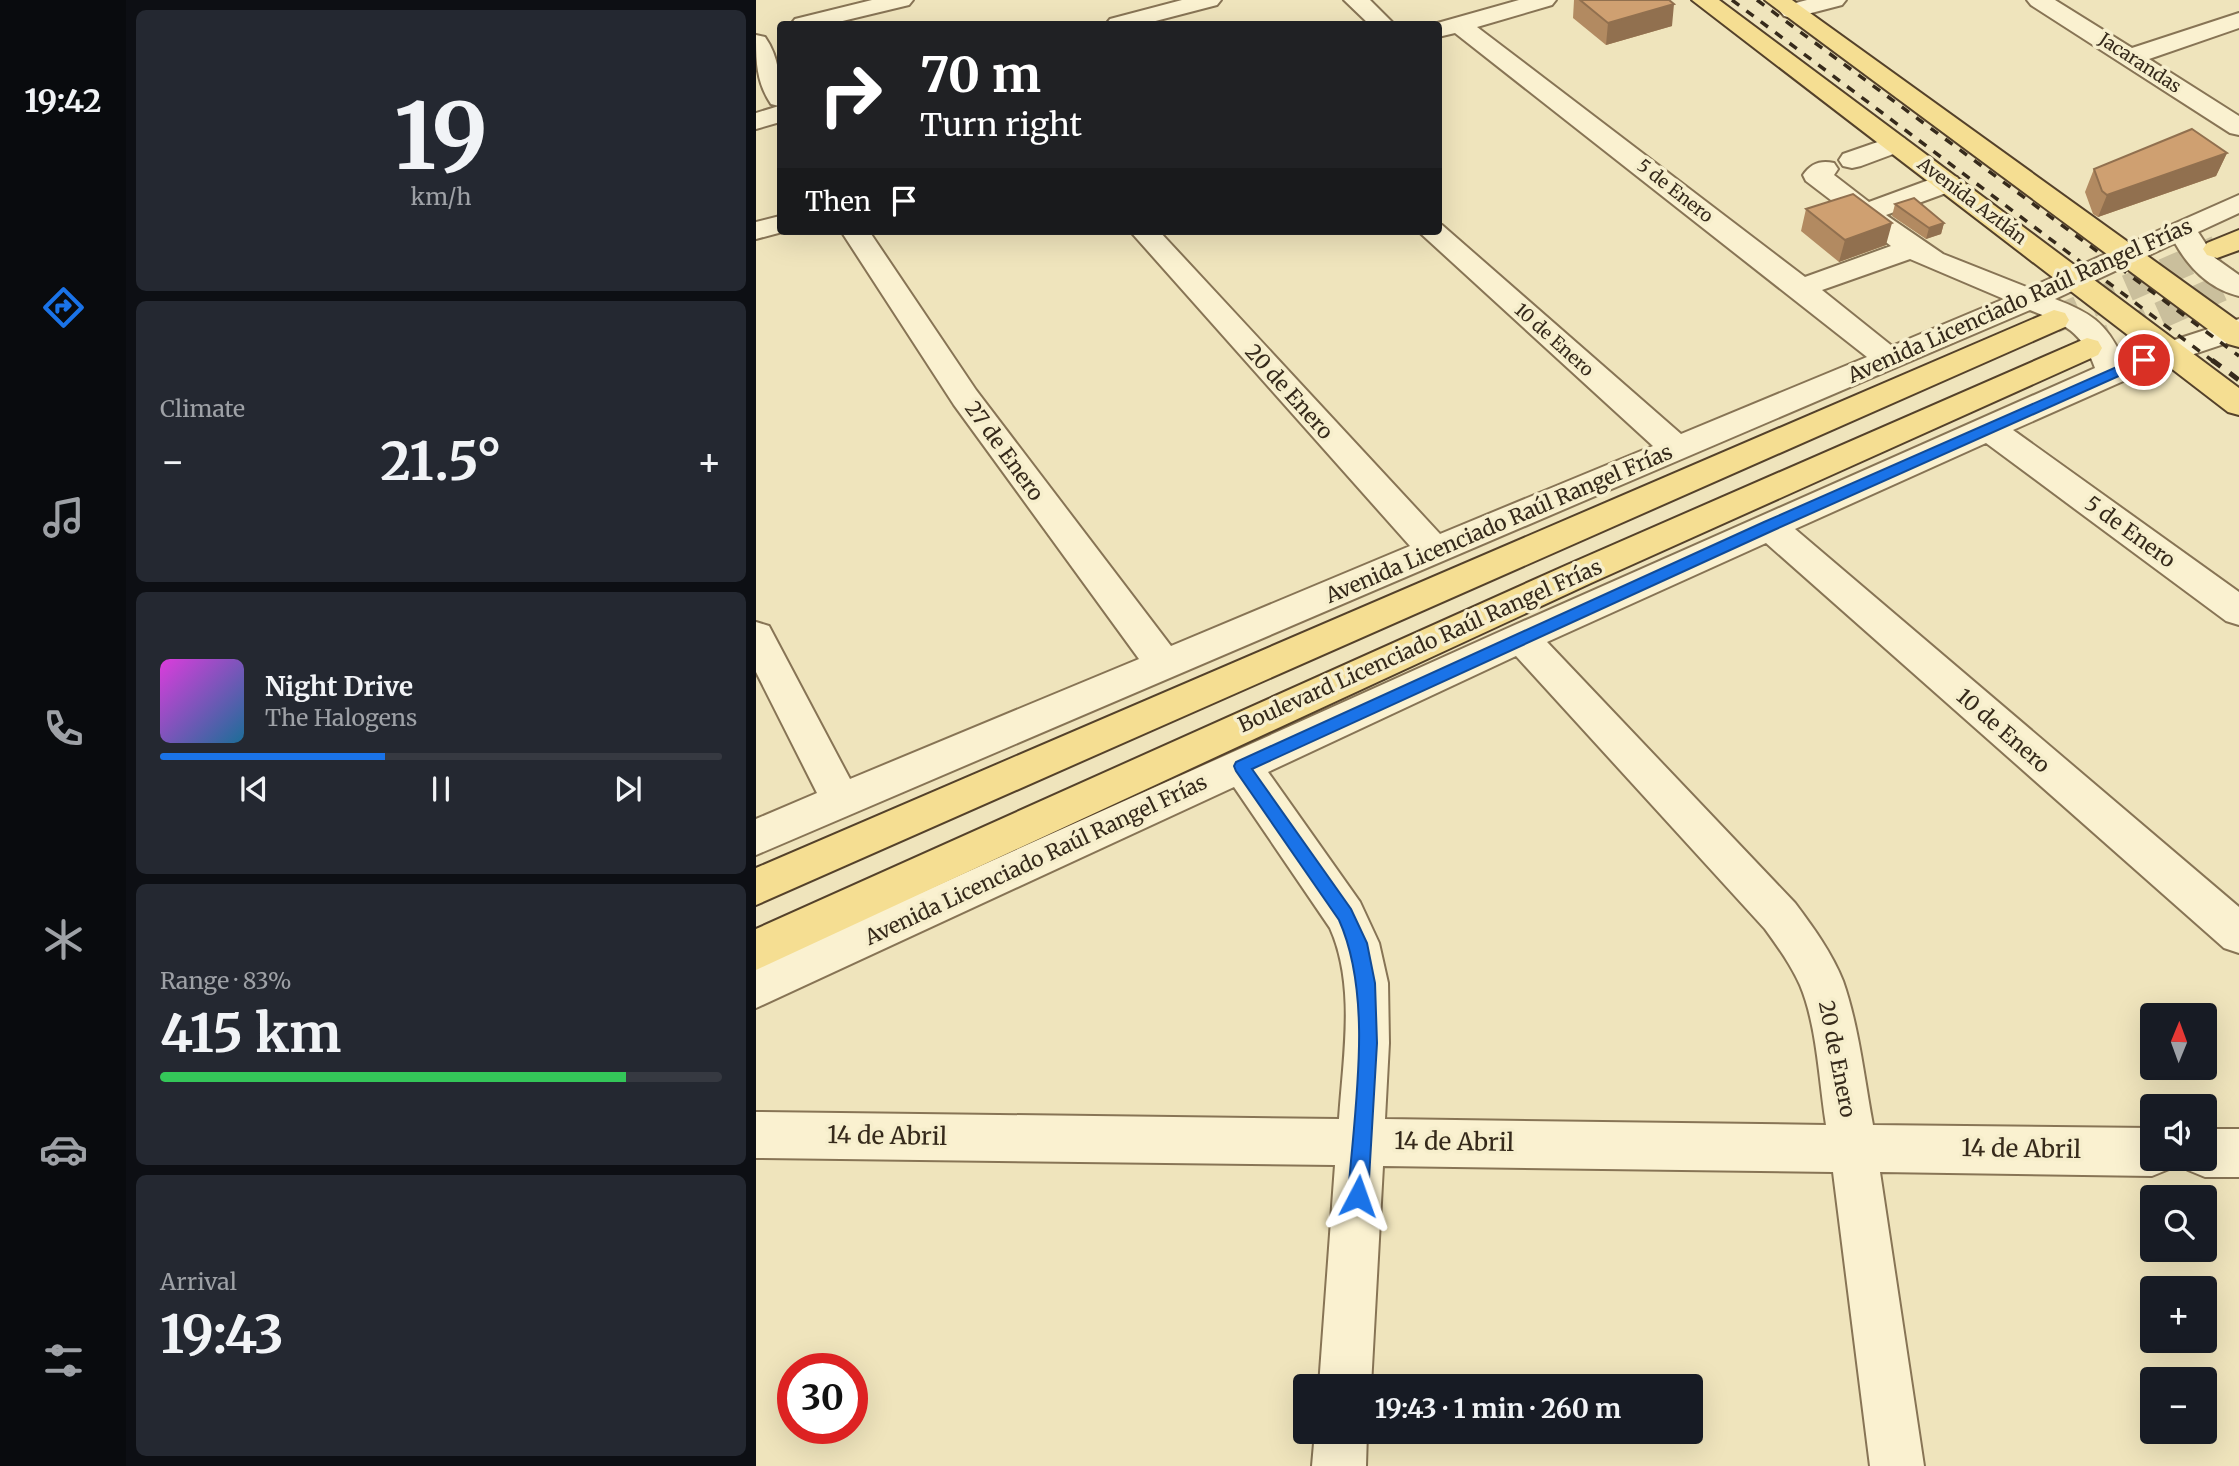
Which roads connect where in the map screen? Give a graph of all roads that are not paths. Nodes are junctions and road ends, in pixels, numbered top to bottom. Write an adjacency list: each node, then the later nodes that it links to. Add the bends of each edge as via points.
1 (901, 0): 10 (street)
2 (1209, 0): 11 (street)
3 (1356, 0): 12 (street)
4 (1544, 0): 13 (street)
5 (1704, 0): 22 (main road, Avenida Aztlán)
6 (1834, 0): 8 (street)
7 (2039, 0): 17 (street, Jacarandas)
8 (1784, 6): 35 (main road)
9 (2239, 20): 17 (street)
10 (815, 21)
11 (1129, 21)
12 (1379, 21)
13 (1449, 28): 38 (street, 5 de Enero)
14 (777, 31): 15 (street)
15 (756, 36)
16 (756, 41): 18 (street)
17 (2131, 57): 21 (street, Jacarandas)
18 (777, 92)
19 (777, 115): 20 (street)
20 (756, 121)
21 (2239, 127)
22 (1895, 144): 23 (street); 25 (main road, Avenida Aztlán)
23 (1852, 160)
24 (1825, 169): 27 (street, via 1816,175)
25 (1947, 183): 27 (street); 36 (main road, Avenida Aztlán)
26 (2239, 203): 29 (street, Avenida Licenciado Raúl Rangel Frías)
27 (1866, 213): 34 (street)
28 (777, 225): 30 (street)
29 (2183, 229): 35 (street, Avenida Licenciado Raúl Rangel Frías); 37 (street, via 2205,266)
30 (756, 231)
31 (857, 235): 52 (street, 27 de Enero, via 944,368)
32 (1148, 235): 48 (street, 20 de Enero)
33 (1436, 235): 46 (street, 10 de Enero)
34 (1912, 248): 38 (street); 39 (street)
35 (2127, 253): 36 (street, Avenida Licenciado Raúl Rangel Frías); 40 (main road)
36 (2073, 277): 39 (street, Avenida Licenciado Raúl Rangel Frías); 41 (main road, Avenida Aztlán)
37 (2239, 287)
38 (1801, 288): 42 (street, 5 de Enero)
39 (2041, 310): 42 (street, Avenida Licenciado Raúl Rangel Frías); 43 (street, via 2076,318 2093,331 2104,346); 56 (main road, Boulevard Licenciado Raúl Rangel Frías)
40 (2237, 329): 41 (street, Avenida Licenciado Raúl Rangel Frías)
41 (2170, 352): 43 (street, Avenida Licenciado Raúl Rangel Frías); 44 (main road, Avenida Aztlán)
42 (1889, 359): 46 (street, Avenida Licenciado Raúl Rangel Frías)
43 (2099, 360): 45 (street, Avenida Licenciado Raúl Rangel Frías); 58 (main road, Boulevard Licenciado Raúl Rangel Frías, via 1567,579)
44 (2239, 404)
45 (1988, 428): 47 (street, Avenida Licenciado Raúl Rangel Frías); 49 (street, 5 de Enero)
46 (1677, 449): 48 (street, Avenida Licenciado Raúl Rangel Frías)
47 (1769, 526): 51 (street, Avenida Licenciado Raúl Rangel Frías); 57 (street, 10 de Enero)
48 (1436, 551): 52 (street, Avenida Licenciado Raúl Rangel Frías)
49 (2239, 611)
50 (756, 636): 54 (street)
51 (1521, 638): 53 (street, Avenida Licenciado Raúl Rangel Frías); 62 (street, 20 de Enero, via 1780,916 1801,945 1821,981 1832,1020)
52 (1164, 664): 54 (street, Avenida Licenciado Raúl Rangel Frías)
53 (1242, 766): 59 (street, Avenida Licenciado Raúl Rangel Frías); 61 (street, via 1345,915 1358,943 1366,983)
54 (841, 800): 55 (street, Avenida Licenciado Raúl Rangel Frías)
55 (756, 837)
56 (756, 887)
57 (2239, 934)
58 (756, 950)
59 (756, 988)
60 (756, 1135): 61 (street, 14 de Abril)
61 (1362, 1142): 62 (street, 14 de Abril); 66 (street)
62 (1853, 1146): 63 (street, 14 de Abril); 69 (street, 20 de Enero)
63 (2140, 1152)
64 (2217, 1153): 65 (street)
65 (2239, 1153)
66 (1346, 1374)
67 (1340, 1444): 68 (street)
68 (1339, 1466)
69 (1897, 1466)

